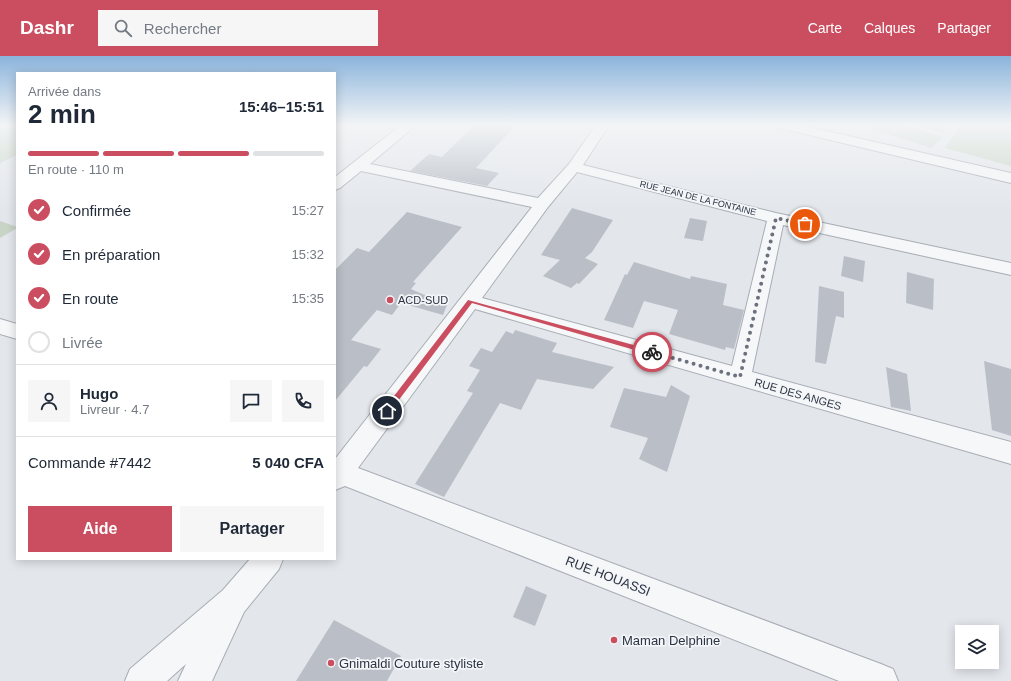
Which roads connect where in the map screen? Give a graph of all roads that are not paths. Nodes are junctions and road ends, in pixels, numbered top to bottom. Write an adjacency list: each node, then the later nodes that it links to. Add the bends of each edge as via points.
1 (373, 154): 4 (street)
2 (583, 154): 5 (street)
3 (909, 154): 6 (street)
4 (358, 166): 7 (street); 8 (street)
5 (574, 167): 8 (street); 9 (street, RUE JEAN DE LA FONTAINE)
6 (1011, 178)
7 (336, 184)
8 (542, 204): 11 (street)
9 (776, 218): 10 (street, RUE JEAN DE LA FONTAINE); 14 (street)
10 (1011, 269)
11 (470, 301): 14 (street, RUE DES ANGES); 16 (street)
12 (0, 326): 13 (street)
13 (16, 332)
14 (740, 377): 15 (street, RUE DES ANGES)
15 (1011, 453)
16 (337, 474): 21 (street, RUE HOUASSI)
17 (268, 560): 18 (street)
18 (234, 601): 19 (street); 20 (street)
19 (142, 681)
20 (195, 681)
21 (882, 681)

